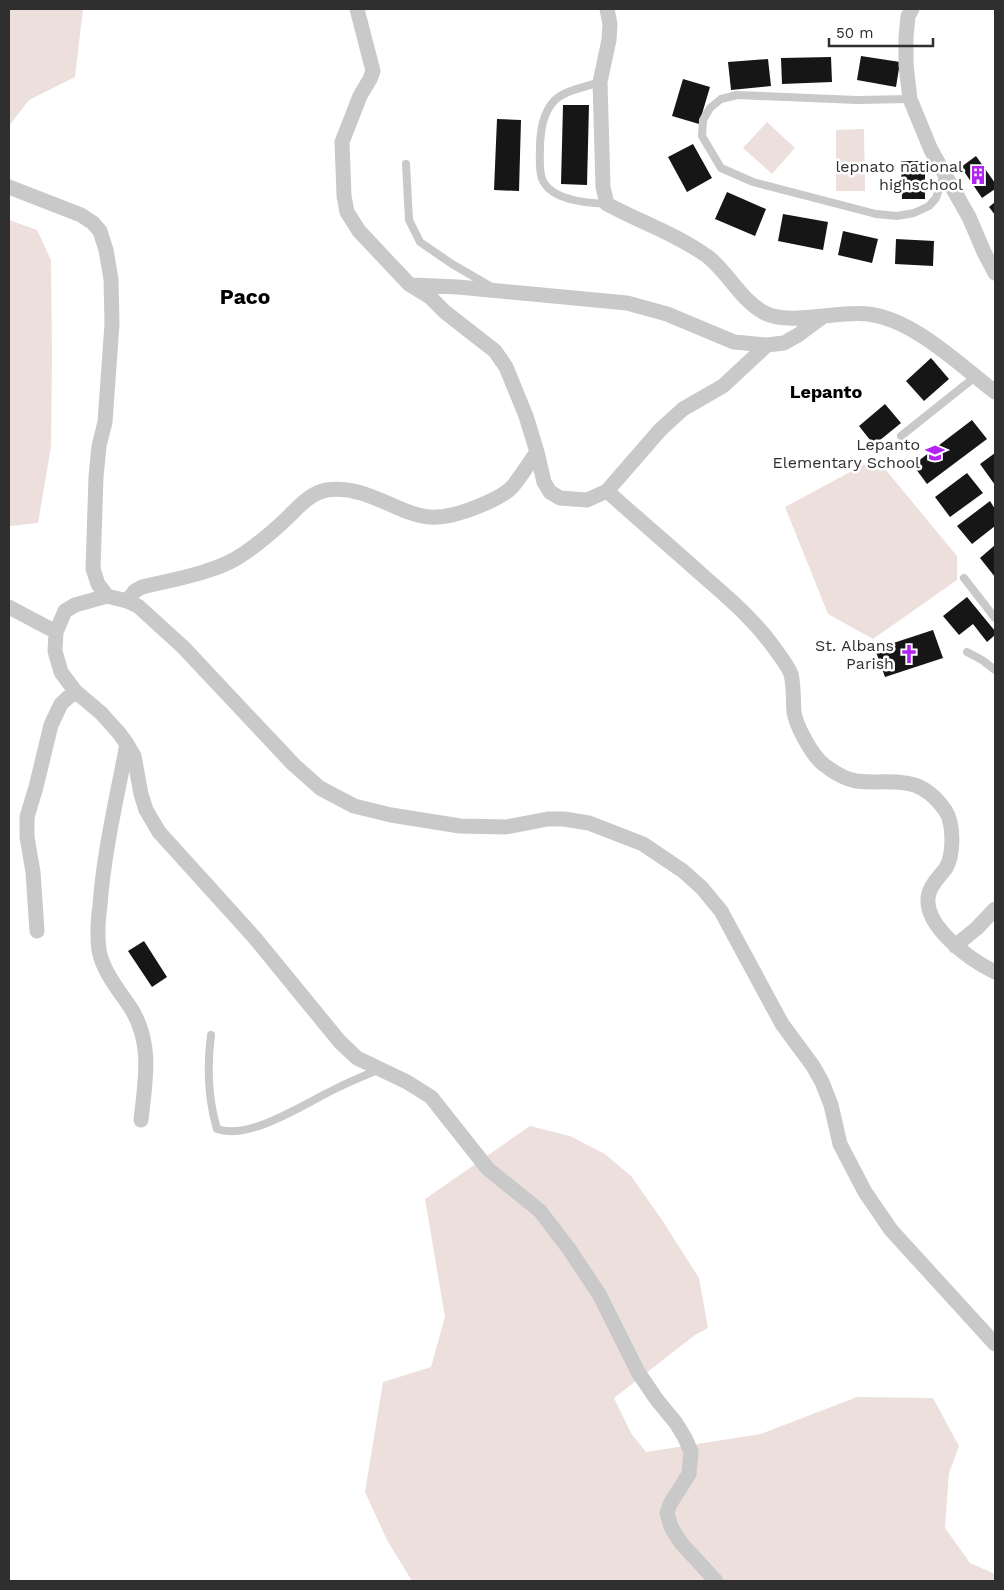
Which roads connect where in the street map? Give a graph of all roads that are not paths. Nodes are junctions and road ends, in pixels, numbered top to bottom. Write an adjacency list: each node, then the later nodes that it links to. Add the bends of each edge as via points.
1 (357, 9): 11 (street, via 373,71 342,142 347,212 359,231)
2 (607, 9): 4 (street, via 609,40)
3 (908, 11): 5 (street, via 906,65)
4 (600, 82): 9 (street, via 603,187); 9 (lane, via 566,93 554,101 541,127 539,160 541,177 558,195 575,201)
5 (910, 99): 7 (street); 7 (lane, via 737,95 721,99 710,108 703,120 702,136 720,168 753,182 876,214 897,216 929,206 936,198)
6 (406, 164): 12 (lane, via 409,220 420,242)
7 (944, 174): 10 (street, via 969,217)
8 (9, 187): 21 (street, via 81,214 100,231 106,250 111,279 112,324 105,422 96,477 93,569)
9 (607, 204): 13 (street, via 662,230 709,258 763,312 780,318)
10 (995, 273)
11 (409, 284): 12 (street); 18 (street, via 430,297 495,351 506,367)
12 (500, 292): 14 (street, via 628,303 667,314 734,342)
13 (824, 316): 14 (street, via 784,343); 15 (street, via 868,314 892,320 921,334)
14 (766, 345): 19 (street, via 742,370 683,409 660,430)
15 (975, 377): 16 (street); 17 (lane)
16 (995, 392)
17 (901, 436)
18 (537, 452): 19 (street, via 544,482 550,492 560,498 587,500); 22 (street, via 512,487 496,499 445,517 419,515 371,495 327,490 312,496 237,558 218,567 142,587)
19 (607, 491): 32 (street, via 752,619 790,674 794,714 803,735 822,763 840,777 856,781 890,781 924,788 946,811 952,854 929,892 928,901 940,929)
20 (964, 578): 24 (lane)
21 (107, 596): 22 (street); 25 (street, via 65,611)
22 (127, 601): 37 (street, via 138,606 183,647 294,765 320,788 354,806 391,816 460,826 506,827 548,819 589,822 643,844 702,888 721,910 782,1024 822,1082 840,1144 852,1171 880,1216)
23 (9, 607): 25 (street)
24 (995, 618)
25 (56, 632): 28 (street, via 55,651 61,672)
26 (966, 652): 27 (lane)
27 (995, 670)
28 (75, 691): 29 (street, via 101,713); 31 (street, via 61,704 51,726 27,817)
29 (127, 744): 35 (street, via 134,756 146,810 159,832 254,937 340,1042 357,1058); 36 (street, via 102,882 98,923 103,966 133,1011 144,1035 146,1062)
30 (995, 909): 32 (street)
31 (37, 931)
32 (955, 946): 33 (street)
33 (995, 972)
34 (211, 1035): 35 (lane, via 208,1061 212,1113 216,1129 225,1132 266,1124)
35 (380, 1069): 38 (street, via 431,1097 488,1169 540,1211 594,1287 638,1372 676,1423 691,1452 689,1474 667,1513 681,1543)
36 (141, 1120)
37 (995, 1344)
38 (716, 1581)

